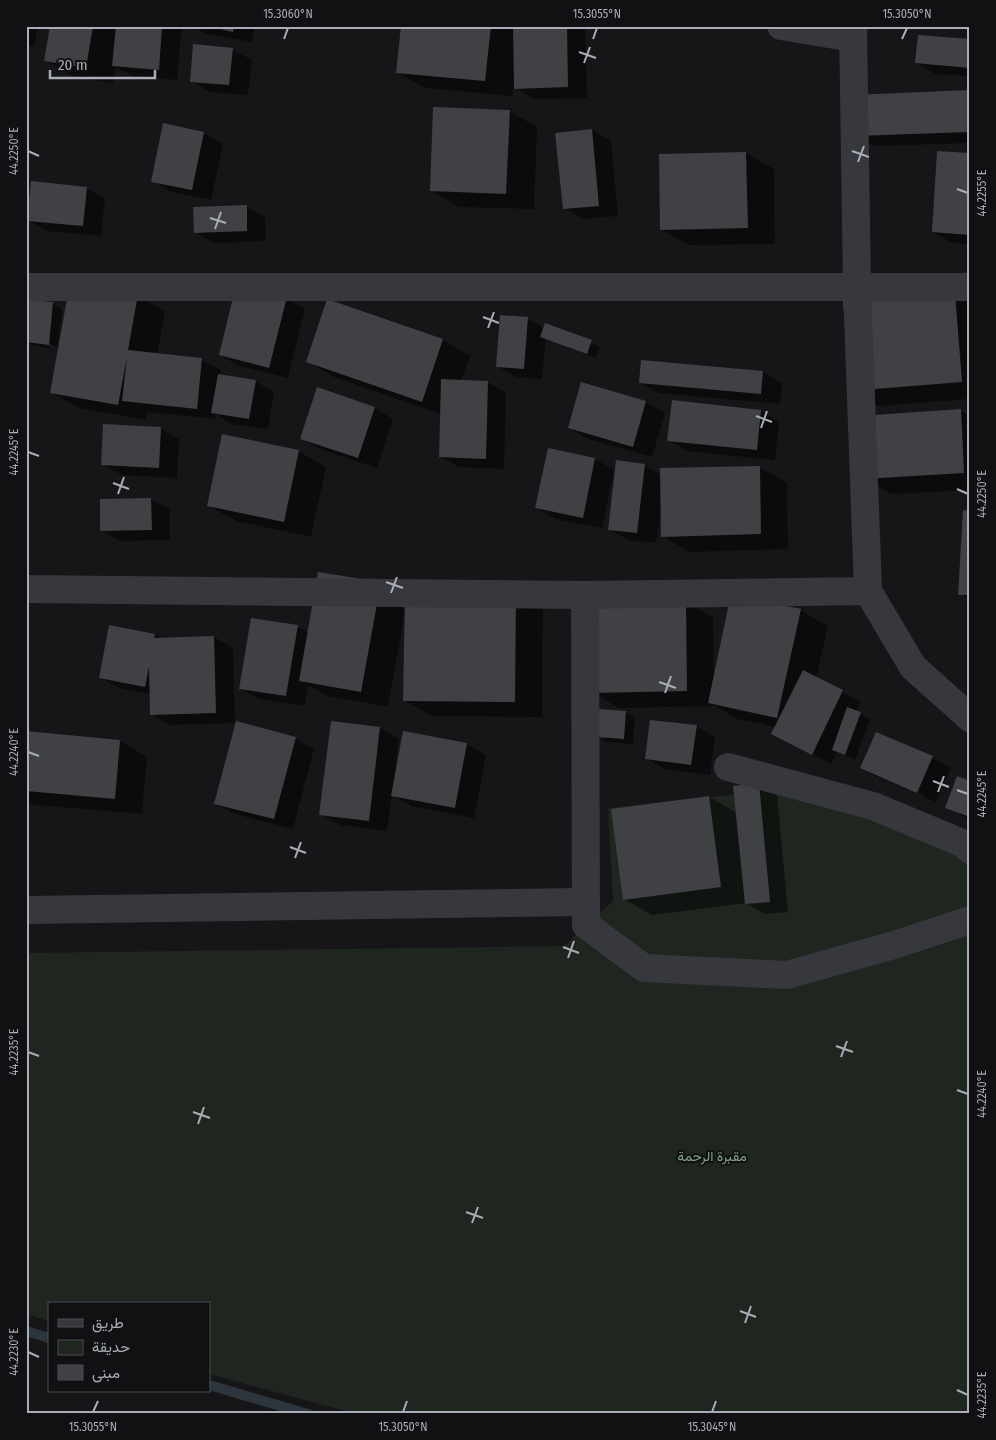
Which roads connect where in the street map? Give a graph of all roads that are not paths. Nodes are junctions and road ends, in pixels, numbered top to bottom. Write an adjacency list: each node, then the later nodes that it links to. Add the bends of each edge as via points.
1 (781, 26): 2 (street)
2 (853, 32): 4 (street)
3 (26, 287): 4 (street)
4 (858, 287): 5 (street); 7 (street)
5 (970, 287)
6 (26, 589): 8 (street)
7 (868, 591): 8 (street); 9 (street, via 914,667)
8 (585, 595): 12 (street)
9 (970, 718)
10 (728, 767): 11 (street, via 873,806 962,843)
11 (970, 850)
12 (585, 902): 13 (street); 14 (street, via 586,925 644,968 787,975)
13 (26, 910)
14 (970, 920)

